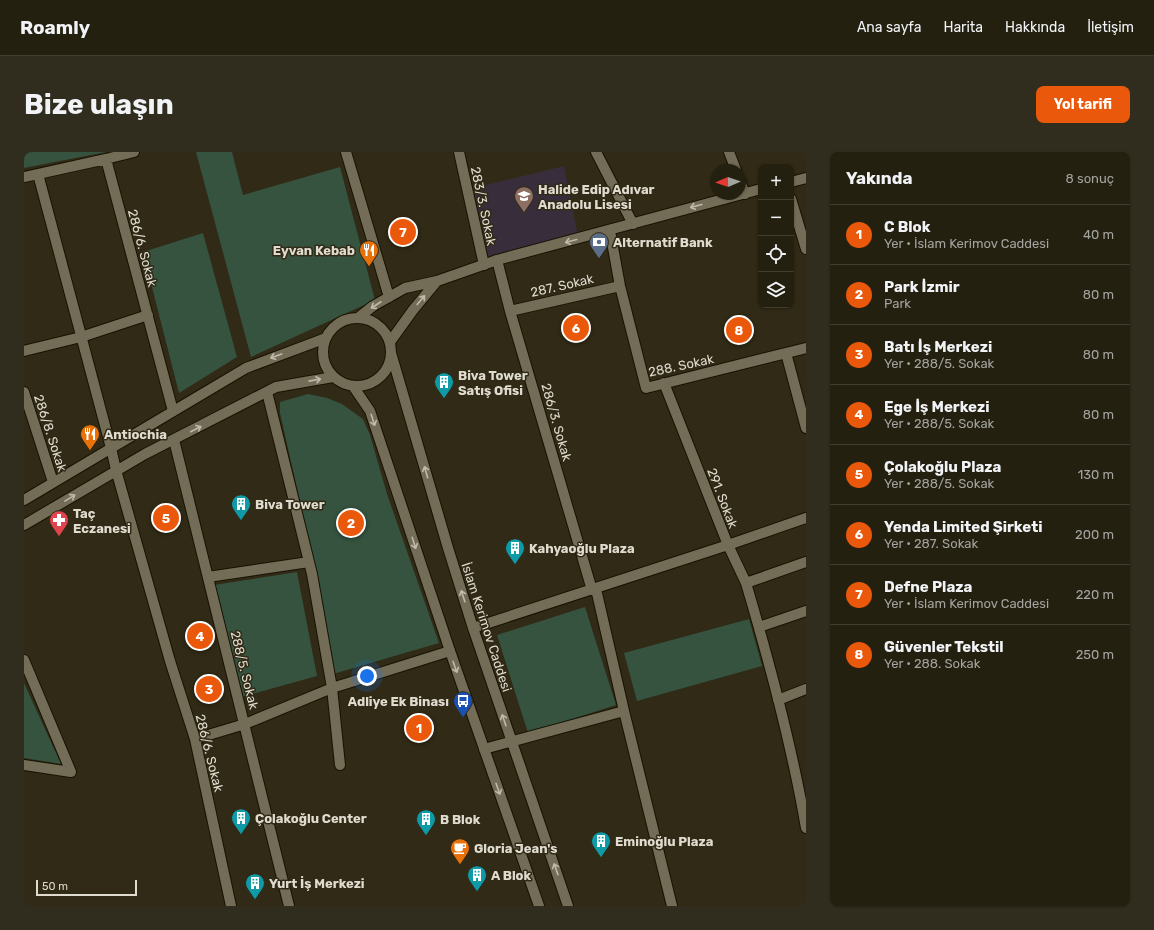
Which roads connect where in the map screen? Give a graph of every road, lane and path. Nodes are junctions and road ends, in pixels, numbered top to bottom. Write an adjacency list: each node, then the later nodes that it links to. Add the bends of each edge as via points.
1 (134, 152): 6 (street)
2 (346, 152): 23 (street)
3 (459, 152): 20 (street, 283/3. Sokak)
4 (596, 152): 16 (street)
5 (729, 152): 7 (street)
6 (106, 159): 8 (street); 25 (street, 286/6. Sokak)
7 (734, 164)
8 (38, 174): 9 (street); 27 (street)
9 (24, 177)
10 (806, 178): 11 (street)
11 (794, 181)
12 (758, 190): 13 (street)
13 (746, 194)
14 (722, 200): 16 (street, one-way to 16)
15 (791, 200): 18 (street)
16 (632, 224): 17 (street)
17 (610, 231): 19 (street, one-way to 19); 22 (street, 288. Sokak)
18 (806, 249)
19 (497, 260): 20 (street); 24 (street, 286/3. Sokak)
20 (484, 265): 21 (street)
21 (437, 281): 23 (street, via 405,288); 29 (street, one-way to 21)
22 (620, 286): 24 (street, 287. Sokak); 35 (street, 288. Sokak, via 646,388)
23 (389, 297): 26 (street, one-way to 26)
24 (510, 310): 53 (street, 286/3. Sokak)
25 (148, 315): 27 (street); 39 (street, 286/6. Sokak)
26 (358, 318): 28 (street, via 345,320 334,327); 29 (street, via 378,325)
27 (81, 337): 31 (street); 42 (street)
28 (326, 338): 34 (street, via 323,359); 39 (street, one-way to 39, via 246,368)
29 (390, 342): 32 (street)
30 (806, 348): 33 (street, 288. Sokak)
31 (24, 350)
32 (391, 353): 36 (street, via 384,374 365,386); 56 (street, İslam Kerimov Caddesi, one-way to 32)
33 (786, 353): 35 (street, 288. Sokak); 40 (street)
34 (333, 377): 36 (street); 38 (street, one-way to 34, via 276,387)
35 (664, 383): 48 (street, 291. Sokak)
36 (353, 386): 57 (street, one-way to 57, via 370,411)
37 (24, 392): 44 (street, 286/8. Sokak)
38 (266, 392): 41 (street, one-way to 38); 49 (street)
39 (173, 411): 42 (street)
40 (806, 428)
41 (174, 440): 43 (street); 51 (street, 288/5. Sokak)
42 (111, 448): 43 (street, 286/6. Sokak); 44 (street)
43 (116, 470): 47 (street, one-way to 43); 64 (street, 286/6. Sokak, via 170,661)
44 (53, 482): 45 (street)
45 (24, 500)
46 (806, 518): 48 (street, 291. Sokak)
47 (24, 525)
48 (728, 545): 52 (street); 53 (street)
49 (309, 562): 51 (street); 59 (street)
50 (806, 562): 52 (street)
51 (208, 577): 63 (street, 288/5. Sokak)
52 (746, 583): 55 (street)
53 (594, 589): 56 (street); 62 (street, 286/3. Sokak)
54 (806, 611): 55 (street)
55 (759, 627): 61 (street)
56 (473, 628): 65 (street, İslam Kerimov Caddesi, one-way to 56)
57 (450, 651): 59 (street); 66 (street, one-way to 66)
58 (24, 660): 67 (street, via 71,772)
59 (332, 688): 63 (street); 68 (street)
60 (806, 689): 61 (street)
61 (778, 700): 69 (street)
62 (624, 710): 65 (street); 75 (street, 286/3. Sokak)
63 (245, 724): 64 (street); 72 (street, 288/5. Sokak)
64 (195, 739): 71 (street, 286/6. Sokak)
65 (512, 741): 66 (street); 74 (street, İslam Kerimov Caddesi, one-way to 65)
66 (484, 749): 73 (street, one-way to 73)
67 (24, 765)
68 (340, 765)
69 (804, 800): 70 (street)
70 (806, 828)
71 (231, 906)
72 (289, 906)
73 (539, 906)
74 (568, 906)
75 (672, 906)

